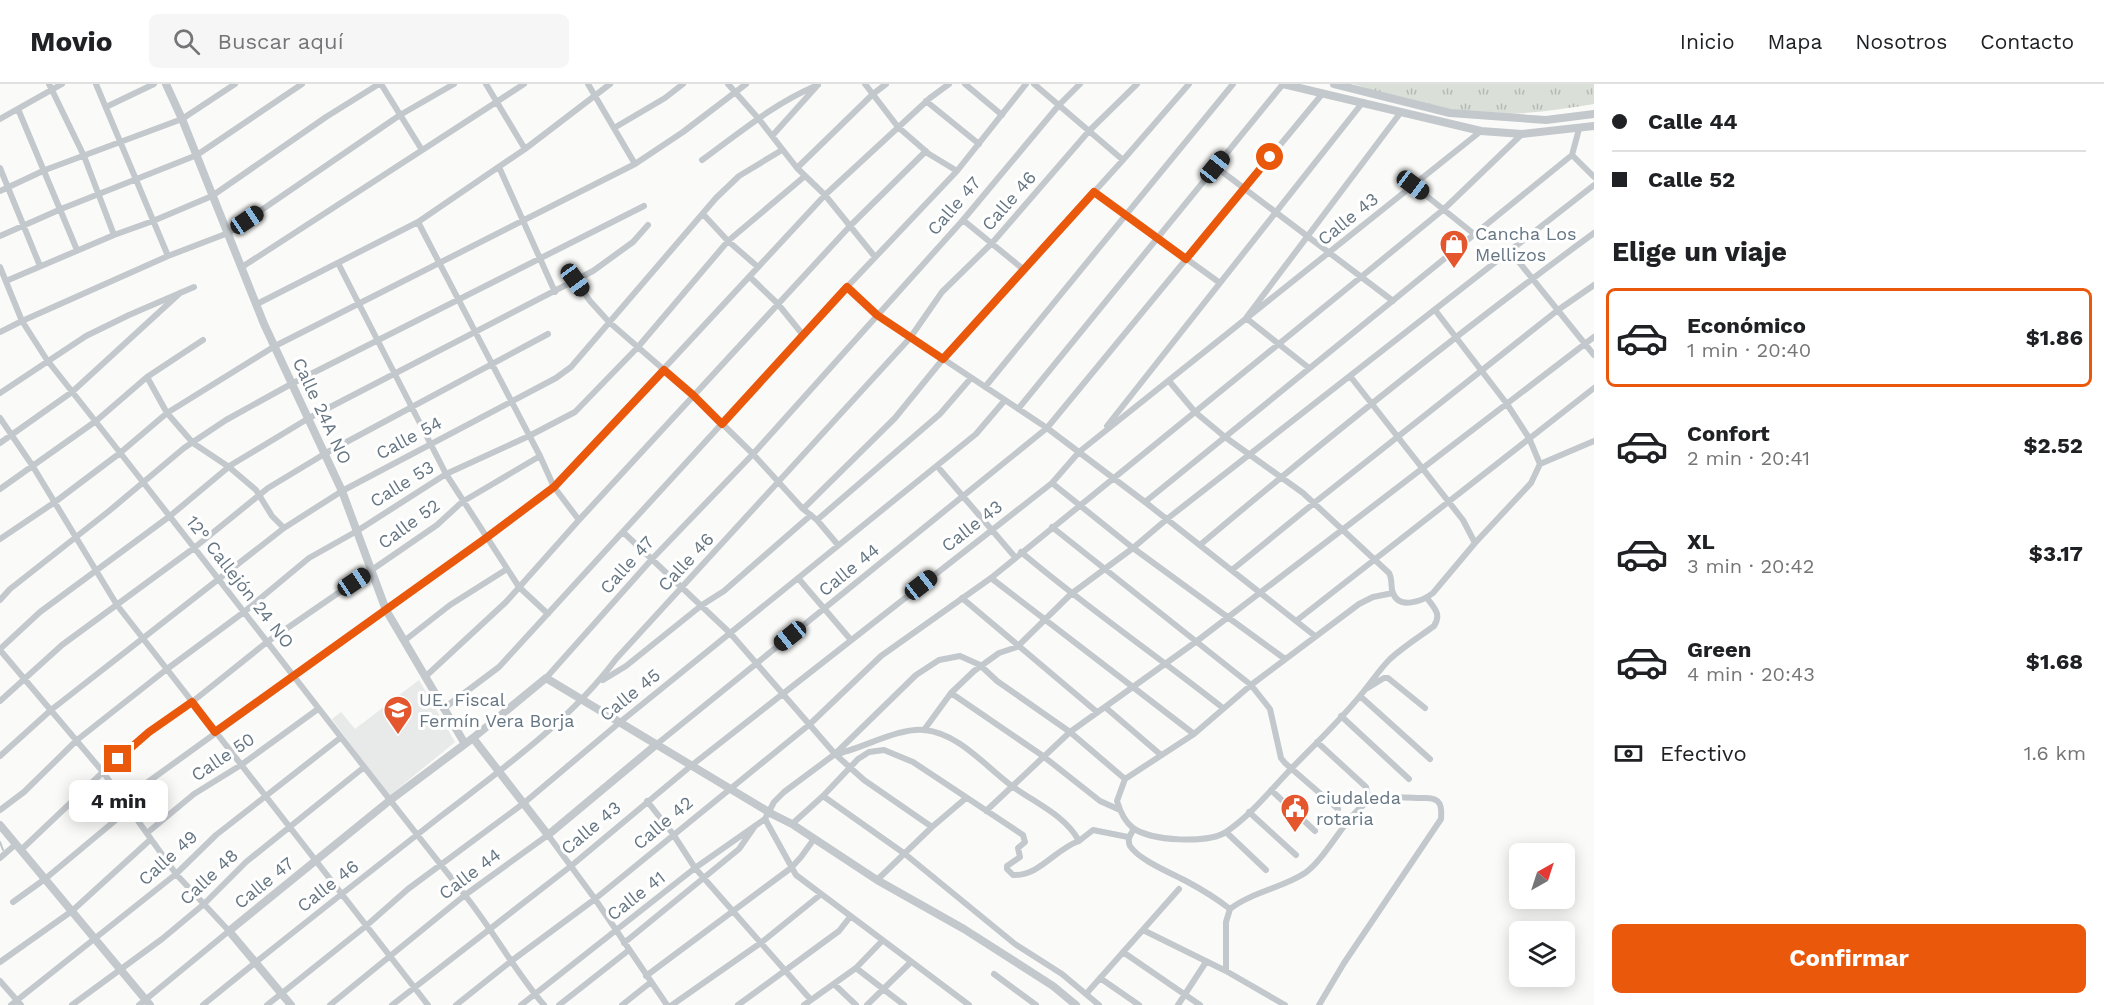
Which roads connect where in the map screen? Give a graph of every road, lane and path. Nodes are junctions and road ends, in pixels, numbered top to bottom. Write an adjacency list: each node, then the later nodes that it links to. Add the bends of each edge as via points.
1 (62, 84): 30 (street)
2 (96, 84): 39 (street)
3 (154, 84): 39 (street)
4 (166, 84): 47 (street, Calle 24A NO)
5 (235, 84): 47 (street)
6 (302, 84): 62 (street)
7 (380, 84): 43 (street); 85 (street)
8 (454, 84): 43 (street)
9 (486, 84): 36 (street)
10 (524, 84): 36 (street)
11 (588, 84): 34 (street)
12 (610, 84): 34 (street)
13 (683, 84): 50 (street)
14 (728, 84): 31 (street)
15 (746, 84): 31 (street)
16 (819, 84): 45 (street); 55 (street)
17 (865, 84): 33 (street)
18 (886, 84): 33 (street)
19 (949, 84): 35 (street)
20 (965, 84): 44 (street)
21 (1026, 84): 44 (street)
22 (1034, 84): 38 (street)
23 (1080, 84): 38 (street, Calle 47)
24 (1137, 84): 52 (street, Calle 46)
25 (1189, 84): 66 (street)
26 (1233, 84): 91 (street)
27 (1283, 84): 29 (street); 69 (street)
28 (1334, 84): 42 (street, via 1450,113 1546,120)
29 (1304, 86): 32 (street)
30 (51, 87): 40 (street); 64 (street)
31 (734, 92): 45 (street); 67 (street)
32 (1323, 93): 37 (street); 80 (street, Calle 44)
33 (873, 94): 49 (street); 71 (street)
34 (595, 95): 50 (street); 58 (street)
35 (926, 101): 49 (street); 57 (street)
36 (497, 102): 58 (street); 59 (street)
37 (1363, 102): 41 (street); 89 (street)
38 (1059, 105): 52 (street); 93 (street, Calle 47)
39 (106, 107): 56 (street)
40 (18, 109): 46 (street); 72 (street)
41 (1401, 112): 53 (street); 104 (street)
42 (1594, 114)
43 (400, 115): 59 (street); 99 (street)
44 (1002, 115): 57 (street)
45 (758, 118): 55 (street); 65 (street)
46 (0, 119)
47 (182, 119): 56 (street); 62 (street, Calle 24A NO)
48 (1594, 126): 51 (street)
49 (898, 127): 61 (street); 84 (street)
50 (614, 128): 67 (street)
51 (1579, 129): 54 (street); 63 (street)
52 (1089, 131): 66 (street); 107 (street, Calle 46)
53 (1481, 131): 54 (street); 77 (street, Calle 43)
54 (1522, 134): 88 (street, Calle 42)
55 (772, 136): 60 (street)
56 (121, 141): 64 (street); 76 (street)
57 (980, 144): 73 (street)
58 (525, 149): 68 (street)
59 (422, 150): 119 (street)
60 (782, 150): 71 (street); 90 (street, Calle 54, via 739,176)
61 (926, 150): 73 (street); 98 (street)
62 (197, 155): 76 (street); 85 (street, Calle 24A NO)
63 (1572, 155): 75 (street); 101 (street)
64 (84, 156): 72 (street); 83 (street)
65 (702, 160)
66 (1123, 160): 82 (street)
67 (635, 164): 92 (street)
68 (499, 167): 92 (street); 95 (street)
69 (1215, 167): 80 (street); 105 (street)
70 (0, 168): 79 (street)
71 (797, 168): 74 (street)
72 (45, 170): 79 (street); 87 (street)
73 (957, 171): 112 (street)
74 (805, 176): 84 (street); 106 (street, Calle 53)
75 (1594, 177)
76 (136, 179): 83 (street); 94 (street)
77 (1413, 185): 88 (street); 110 (street, Calle 43)
78 (1594, 185): 109 (street)
79 (8, 187): 81 (street); 97 (street)
80 (1244, 189): 89 (street); 114 (street, Calle 44)
81 (0, 191)
82 (1094, 192): 91 (street); 121 (street)
83 (97, 195): 87 (street); 102 (street)
84 (825, 195): 98 (street); 120 (street)
85 (212, 196): 94 (street); 99 (street, Calle 24A NO)
86 (644, 206): 113 (street)
87 (61, 209): 97 (street); 108 (street)
88 (1444, 209): 101 (street); 123 (street, Calle 42)
89 (1276, 212): 104 (street); 127 (street)
90 (703, 214): 106 (street); 143 (street, Calle 54)
91 (1126, 215): 105 (street); 170 (street)
92 (524, 220): 113 (street); 116 (street)
93 (963, 220): 107 (street); 140 (street, Calle 47)
94 (153, 221): 102 (street); 111 (street)
95 (418, 222): 115 (street); 116 (street)
96 (648, 225): 125 (street, via 633,242)
97 (23, 226): 103 (street); 117 (street)
98 (850, 226): 112 (street); 137 (street)
99 (228, 233): 111 (street); 119 (street, Calle 24A NO)
100 (1594, 233): 124 (street)
101 (1474, 234): 134 (street)
102 (114, 235): 108 (street)
103 (0, 236)
104 (1308, 237): 110 (street); 141 (street)
105 (1158, 238): 114 (street); 180 (street)
106 (728, 241): 120 (street); 156 (street, Calle 53)
107 (993, 242): 121 (street); 149 (street, Calle 46, via 942,292)
108 (77, 250): 117 (street)
109 (1510, 251): 124 (street); 138 (street)
110 (1329, 253): 123 (street); 141 (street, Calle 43)
111 (168, 256): 142 (street)
112 (875, 257): 130 (street)
113 (538, 258): 131 (street); 133 (street)
114 (1186, 259): 127 (street); 187 (street, Calle 44)
115 (338, 263): 135 (street); 136 (street)
116 (439, 263): 133 (street); 136 (street)
117 (40, 266): 126 (street)
118 (0, 267): 126 (street, 12° Callejón 24 NO)
119 (242, 267): 135 (street, Calle 24A NO)
120 (758, 267): 122 (street)
121 (1023, 269): 158 (street)
122 (750, 277): 137 (street); 162 (street)
123 (1361, 277): 134 (street); 153 (street, Calle 42)
124 (1532, 278): 139 (street); 150 (street)
125 (575, 280): 131 (street); 143 (street)
126 (6, 281): 142 (street, 12° Callejón 24 NO)
127 (1220, 283): 190 (street)
128 (1594, 285): 139 (street)
129 (194, 287): 132 (street)
130 (847, 287): 140 (street); 147 (street)
131 (555, 292): 145 (street)
132 (180, 293): 159 (street, via 86,336); 172 (street)
133 (458, 300): 145 (street); 152 (street)
134 (1393, 301): 161 (street)
135 (257, 304): 155 (street, Calle 24A NO)
136 (358, 304): 152 (street); 155 (street)
137 (778, 304): 147 (street); 174 (street)
138 (1435, 310): 150 (street); 165 (street)
139 (1558, 310): 154 (street); 163 (street)
140 (877, 315): 149 (street); 201 (street, Calle 47)
141 (1246, 318): 153 (street); 168 (street, Calle 43)
142 (22, 321): 144 (street); 159 (street, 12° Callejón 24 NO)
143 (609, 321): 156 (street); 176 (street, Calle 54, via 571,368)
144 (0, 332)
145 (475, 332): 160 (street); 164 (street)
146 (548, 334): 160 (street)
147 (803, 335): 186 (street)
148 (1594, 337): 154 (street)
149 (910, 338): 158 (street); 212 (street, Calle 46)
150 (1457, 338): 163 (street); 178 (street)
151 (203, 340): 166 (street)
152 (377, 341): 164 (street); 169 (street)
153 (1278, 344): 161 (street); 181 (street, Calle 42)
154 (1585, 344): 157 (street); 177 (street)
155 (275, 345): 169 (street, Calle 24A NO); 182 (street)
156 (638, 347): 162 (street); 189 (street, Calle 53, via 575,412)
157 (1594, 355)
158 (943, 359): 167 (street); 226 (street, via 895,418)
159 (47, 360): 172 (street, 12° Callejón 24 NO); 173 (street)
160 (492, 364): 176 (street); 179 (street)
161 (1309, 368): 191 (street)
162 (664, 370): 174 (street); 215 (street)
163 (1482, 371): 177 (street); 192 (street)
164 (394, 374): 179 (street); 184 (street)
165 (1350, 376): 178 (street); 202 (street)
166 (147, 377): 182 (street); 185 (street)
167 (971, 378): 170 (street); 228 (street, via 940,414)
168 (1169, 381): 181 (street); 190 (street, Calle 43)
169 (293, 383): 184 (street, Calle 24A NO); 196 (street)
170 (985, 387): 175 (street)
171 (1594, 388): 193 (street)
172 (72, 392): 185 (street, 12° Callejón 24 NO); 188 (street)
173 (0, 393)
174 (693, 395): 186 (street); 230 (street)
175 (1005, 400): 180 (street); 206 (street, Calle 45, via 976,435)
176 (511, 402): 189 (street); 197 (street, Calle 54)
177 (1507, 404): 193 (street); 208 (street)
178 (1372, 405): 192 (street); 210 (street)
179 (411, 407): 197 (street); 200 (street)
180 (1018, 409): 187 (street)
181 (1195, 412): 191 (street); 211 (street, Calle 42)
182 (166, 413): 196 (street); 199 (street)
183 (0, 418): 188 (street)
184 (309, 418): 200 (street, Calle 24A NO); 207 (street)
185 (96, 421): 199 (street, 12° Callejón 24 NO); 205 (street)
186 (722, 424): 201 (street); 236 (street)
187 (1047, 428): 198 (street); 219 (street, Calle 44)
188 (11, 435): 195 (street); 205 (street)
189 (529, 436): 203 (street); 209 (street, Calle 53)
190 (1100, 436): 198 (street, Calle 43)
191 (1225, 437): 202 (street); 222 (street)
192 (1397, 437): 208 (street); 223 (street)
193 (1529, 438): 204 (street); 224 (street)
194 (1594, 441): 204 (street)
195 (0, 443)
196 (193, 443): 207 (street); 213 (street)
197 (430, 444): 209 (street); 217 (street, Calle 54)
198 (1079, 452): 211 (street); 214 (street, Calle 43)
199 (120, 453): 213 (street, 12° Callejón 24 NO); 220 (street)
200 (326, 453): 217 (street, Calle 24A NO); 218 (street)
201 (753, 454): 212 (street); 246 (street, Calle 47)
202 (1250, 455): 210 (street); 229 (street)
203 (540, 456): 215 (street); 221 (street, Calle 52)
204 (1540, 464): 240 (street, via 1532,483)
205 (32, 465): 216 (street); 220 (street)
206 (937, 466): 219 (street); 241 (street, Calle 45)
207 (229, 467): 218 (street); 227 (street)
208 (1422, 469): 224 (street); 234 (street)
209 (446, 474): 221 (street); 235 (street, Calle 53)
210 (1281, 477): 223 (street); 242 (street)
211 (1113, 478): 222 (street); 225 (street, Calle 42)
212 (779, 482): 226 (street); 257 (street, Calle 46)
213 (144, 483): 227 (street, 12° Callejón 24 NO); 237 (street)
214 (1052, 483): 225 (street); 233 (street, Calle 43)
215 (554, 487): 230 (street); 238 (street)
216 (0, 489)
217 (342, 491): 232 (street, Calle 54); 235 (street, Calle 24A NO)
218 (259, 495): 232 (street); 243 (street)
219 (962, 497): 233 (street); 266 (street, Calle 44)
220 (55, 502): 237 (street); 239 (street)
221 (462, 502): 238 (street); 250 (street, Calle 52, via 437,525)
222 (1145, 502): 229 (street)
223 (1314, 503): 234 (street); 251 (street)
224 (1449, 504): 240 (street); 247 (street)
225 (1080, 505): 231 (street, Calle 42); 244 (street)
226 (803, 509): 228 (street)
227 (170, 516): 243 (street, 12° Callejón 24 NO); 252 (street)
228 (814, 518): 241 (street); 265 (street)
229 (1167, 519): 242 (street); 244 (street)
230 (579, 520): 256 (street)
231 (1052, 527): 245 (street, Calle 42); 249 (street)
232 (284, 528): 255 (street, Calle 54)
233 (992, 530): 245 (street); 276 (street, Calle 43)
234 (1343, 530): 247 (street); 258 (street)
235 (357, 531): 250 (street, Calle 24A NO); 268 (street, Calle 53, via 309,558)
236 (623, 532): 246 (street); 269 (street)
237 (76, 537): 252 (street); 263 (street)
238 (486, 538): 248 (street); 267 (street)
239 (0, 539)
240 (1475, 543): 262 (street)
241 (838, 545): 253 (street, Calle 45)
242 (1200, 545): 251 (street)
243 (194, 548): 255 (street, 12° Callejón 24 NO); 264 (street)
244 (1133, 548): 249 (street); 270 (street)
245 (1018, 555): 254 (street, Calle 42); 260 (street)
246 (652, 559): 257 (street); 289 (street, Calle 47)
247 (1375, 560): 259 (street, via 1392,578); 272 (street)
248 (507, 569): 256 (street); 277 (street, via 450,605)
249 (1106, 569): 260 (street); 278 (street)
250 (371, 570): 267 (street, Calle 24A NO); 279 (street, Calle 52)
251 (1232, 570): 258 (street)
252 (96, 571): 264 (street); 281 (street, via 40,612)
253 (798, 578): 266 (street); 273 (street, Calle 45)
254 (991, 578): 261 (street, Calle 42); 271 (street)
255 (219, 579): 268 (street, 12° Callejón 24 NO); 275 (street, Calle 54)
256 (519, 587): 269 (street); 288 (street)
257 (683, 587): 265 (street); 291 (street, Calle 46)
258 (1260, 592): 270 (street); 272 (street)
259 (1393, 593): 262 (street, via 1403,602); 274 (street, via 1359,604)
260 (1071, 594): 271 (street); 283 (street)
261 (962, 598): 280 (street); 310 (street, Calle 42, via 881,656)
262 (1426, 598): 294 (street, via 1438,614 1434,626 1384,665)
263 (0, 600)
264 (117, 605): 275 (street); 290 (street)
265 (702, 605): 273 (street); 291 (street)
266 (824, 609): 276 (street); 284 (street, Calle 44)
267 (386, 610): 277 (street, Calle 24A NO); 287 (street)
268 (244, 612): 279 (street, 12° Callejón 24 NO); 286 (street, Calle 53)
269 (548, 614): 305 (street, via 500,667)
270 (1228, 617): 278 (street); 282 (street)
271 (1045, 618): 280 (street); 293 (street)
272 (1296, 621): 274 (street)
273 (730, 633): 284 (street); 309 (street, Calle 45)
274 (1316, 636): 282 (street)
275 (142, 637): 286 (street); 306 (street, Calle 54)
276 (851, 640): 295 (street, Calle 43)
277 (405, 641): 288 (street, Calle 24A NO)
278 (1197, 641): 283 (street); 292 (street)
279 (267, 642): 287 (street, 12° Callejón 24 NO); 300 (street, Calle 52)
280 (1017, 647): 285 (street); 307 (street)
281 (0, 650): 290 (street)
282 (1285, 659): 292 (street)
283 (1166, 663): 293 (street); 302 (street)
284 (756, 664): 295 (street); 320 (street, Calle 44)
285 (980, 666): 296 (street); 313 (street); 321 (street, via 960,656 939,660 916,675)
286 (166, 669): 300 (street); 317 (street, Calle 53)
287 (293, 676): 304 (street, 12° Callejón 24 NO); 312 (street)
288 (425, 677): 305 (street, Calle 24A NO)
289 (546, 678): 298 (street); 316 (street, Calle 47)
290 (23, 679): 299 (street); 306 (street)
291 (598, 684): 298 (street, Calle 46)
292 (1251, 685): 302 (street); 330 (street, via 1270,709 1281,758)
293 (1134, 688): 301 (street); 314 (street)
294 (1366, 690): 297 (street); 303 (street, via 1388,678)
295 (783, 693): 310 (street); 327 (street, Calle 43)
296 (951, 693): 311 (street); 324 (street)
297 (1360, 696): 308 (street); 325 (street)
298 (581, 700): 309 (street); 331 (street, Calle 46)
299 (0, 701)
300 (192, 702): 312 (street); 332 (street, Calle 52, via 149,732)
301 (1105, 707): 307 (street); 322 (street)
302 (1223, 708): 314 (street)
303 (1425, 708)
304 (318, 709): 315 (street, 12° Callejón 24 NO); 326 (street, Calle 50)
305 (444, 709): 319 (street, Calle 24A NO)
306 (51, 710): 317 (street); 323 (street, Calle 54)
307 (1097, 712): 313 (street)
308 (1341, 716): 318 (street); 334 (street)
309 (619, 723): 320 (street); 345 (street, Calle 45)
310 (810, 724): 321 (street); 336 (street, Calle 42)
311 (924, 730): 321 (street, via 904,732); 335 (street, via 947,737 970,751)
312 (215, 732): 326 (street); 342 (street)
313 (1070, 732): 324 (street); 333 (street)
314 (1194, 734): 322 (street)
315 (340, 738): 329 (street, 12° Callejón 24 NO); 338 (street, Calle 49)
316 (473, 738): 319 (street, Calle 47); 331 (street)
317 (76, 740): 332 (street); 348 (street, Calle 53, via 24,792)
318 (1317, 742): 330 (street); 341 (street, via 1366,787)
319 (465, 744): 343 (street, Calle 47)
320 (657, 744): 327 (street); 363 (street, Calle 44)
321 (835, 754): 328 (street); 352 (street, Calle 41, via 784,792)
322 (1161, 755): 333 (street)
323 (0, 756)
324 (1043, 756): 335 (street); 349 (street, via 1100,801)
325 (1430, 759)
326 (241, 765): 338 (street); 361 (street, Calle 50, via 194,794)
327 (692, 765): 336 (street); 344 (street, Calle 43)
328 (849, 767): 339 (street); 340 (street, via 869,753 884,750 913,762); 356 (street)
329 (363, 768): 343 (street, 12° Callejón 24 NO); 357 (street, Calle 48)
330 (1290, 770): 337 (street); 347 (street)
331 (499, 771): 345 (street); 364 (street, Calle 46)
332 (103, 772): 342 (street); 369 (street, Calle 52)
333 (1125, 779): 349 (street, via 1117,801)
334 (1409, 779)
335 (1012, 786): 350 (street); 368 (street, via 1063,821)
336 (730, 788): 352 (street); 362 (street, Calle 42)
337 (1271, 790): 351 (street); 359 (street)
338 (265, 796): 357 (street); 379 (street, Calle 49)
339 (824, 796): 353 (street); 370 (street)
340 (966, 798): 350 (street); 356 (street)
341 (1369, 798): 390 (street, via 1307,872); 457 (street, via 1438,800 1442,819)
342 (123, 800): 346 (street)
343 (389, 801): 364 (street, 12° Callejón 24 NO); 373 (street, Calle 47)
344 (647, 801): 362 (street); 375 (street, Calle 43)
345 (524, 803): 363 (street); 374 (street, Calle 45)
346 (129, 809): 361 (street); 381 (street)
347 (1338, 809)
348 (0, 810)
349 (1119, 810): 358 (street)
350 (986, 811): 368 (street, via 1025,839 1017,848 1020,857 1008,866 1013,875 1040,867 1061,849)
351 (1249, 812): 360 (street); 371 (street)
352 (767, 815): 353 (street); 355 (street, Calle 41); 377 (street)
353 (792, 824): 367 (street)
354 (0, 825): 369 (street)
355 (755, 825): 376 (street, Calle 41); 380 (street, via 739,849)
356 (932, 827): 370 (street)
357 (289, 828): 373 (street); 389 (street, Calle 48, via 246,862)
358 (1134, 829): 360 (street, via 1175,839 1215,838); 365 (street)
359 (1315, 831)
360 (1226, 832): 378 (street)
361 (147, 833): 366 (street)
362 (673, 834): 376 (street); 387 (street, Calle 42)
363 (548, 835): 375 (street); 385 (street, Calle 44)
364 (417, 836): 374 (street, 12° Callejón 24 NO); 384 (street, Calle 46)
365 (1128, 837): 368 (street, via 1094,830); 390 (street, via 1129,844 1144,858)
366 (151, 839): 379 (street); 391 (street)
367 (814, 839): 377 (street); 382 (street)
368 (1079, 841)
369 (19, 847): 372 (street, Calle 52); 381 (street)
370 (905, 854): 382 (street); 425 (street, via 1015,944)
371 (1296, 855)
372 (0, 858)
373 (315, 861): 384 (street); 397 (street, Calle 47)
374 (441, 866): 385 (street, 12° Callejón 24 NO); 394 (street, Calle 45)
375 (571, 866): 387 (street); 395 (street, Calle 43)
376 (695, 868): 380 (street); 398 (street, Calle 41)
377 (791, 868): 386 (street); 392 (street)
378 (1266, 870)
379 (176, 874): 389 (street); 399 (street, Calle 49)
380 (705, 878): 392 (street); 402 (street)
381 (45, 879): 388 (street); 391 (street)
382 (877, 880): 451 (street, via 964,929)
383 (1179, 889): 396 (street)
384 (341, 895): 394 (street); 406 (street, Calle 46)
385 (465, 895): 395 (street, 12° Callejón 24 NO); 405 (street, Calle 44)
386 (820, 895): 393 (street); 401 (street)
387 (595, 899): 398 (street); 407 (street, Calle 42)
388 (13, 902)
389 (204, 904): 397 (street); 412 (street, Calle 48)
390 (1230, 909): 414 (street, via 1226,922)
391 (72, 911): 399 (street); 409 (street)
392 (733, 911): 401 (street); 416 (street)
393 (850, 917): 400 (street); 413 (street)
394 (366, 926): 405 (street); 423 (street, Calle 45)
395 (490, 928): 407 (street, 12° Callejón 24 NO); 421 (street, Calle 43)
396 (1143, 930): 404 (street); 408 (street)
397 (229, 931): 406 (street); 429 (street, Calle 47)
398 (616, 931): 402 (street); 424 (street, Calle 41)
399 (95, 939): 412 (street); 428 (street, Calle 49)
400 (882, 941): 410 (street); 411 (street)
401 (762, 942): 413 (street); 443 (street)
402 (624, 943): 403 (street)
403 (629, 950): 416 (street); 440 (street)
404 (1123, 952): 417 (street); 426 (street)
405 (390, 956): 421 (street); 434 (street, Calle 44)
406 (255, 962): 423 (street); 431 (street, Calle 46)
407 (510, 962): 424 (street, 12° Callejón 24 NO); 437 (street, Calle 42)
408 (1206, 962): 414 (street); 426 (street)
409 (0, 963)
410 (911, 963): 422 (street); 449 (street)
411 (856, 968): 420 (street); 422 (street)
412 (120, 969): 429 (street); 430 (street, Calle 48)
413 (786, 970): 427 (street); 444 (street)
414 (1226, 971): 456 (street)
415 (993, 974): 450 (street)
416 (646, 976): 419 (street)
417 (1100, 978): 425 (street); 453 (street)
418 (0, 981): 428 (street)
419 (651, 982): 441 (street); 442 (street)
420 (834, 984): 427 (street); 446 (street)
421 (414, 987): 435 (street, Calle 43); 436 (street)
422 (883, 989): 447 (street); 448 (street)
423 (281, 993): 432 (street, Calle 45); 433 (street)
424 (535, 994): 438 (street, Calle 41); 439 (street, 12° Callejón 24 NO)
425 (1086, 994): 452 (street)
426 (1185, 994): 454 (street); 455 (street)
427 (811, 1000): 445 (street)
428 (16, 1003)
429 (145, 1003)
430 (72, 1005)
431 (202, 1005)
432 (267, 1005)
433 (291, 1005)
434 (330, 1005)
435 (392, 1005)
436 (428, 1005)
437 (456, 1005)
438 (521, 1005)
439 (543, 1005)
440 (560, 1005)
441 (622, 1005)
442 (667, 1005)
443 (672, 1005)
444 (738, 1005)
445 (804, 1005)
446 (856, 1005)
447 (867, 1005)
448 (904, 1005)
449 (969, 1005)
450 (1036, 1005)
451 (1076, 1005)
452 (1099, 1005)
453 (1139, 1005)
454 (1178, 1005)
455 (1200, 1005)
456 (1285, 1005)
457 (1319, 1005)

